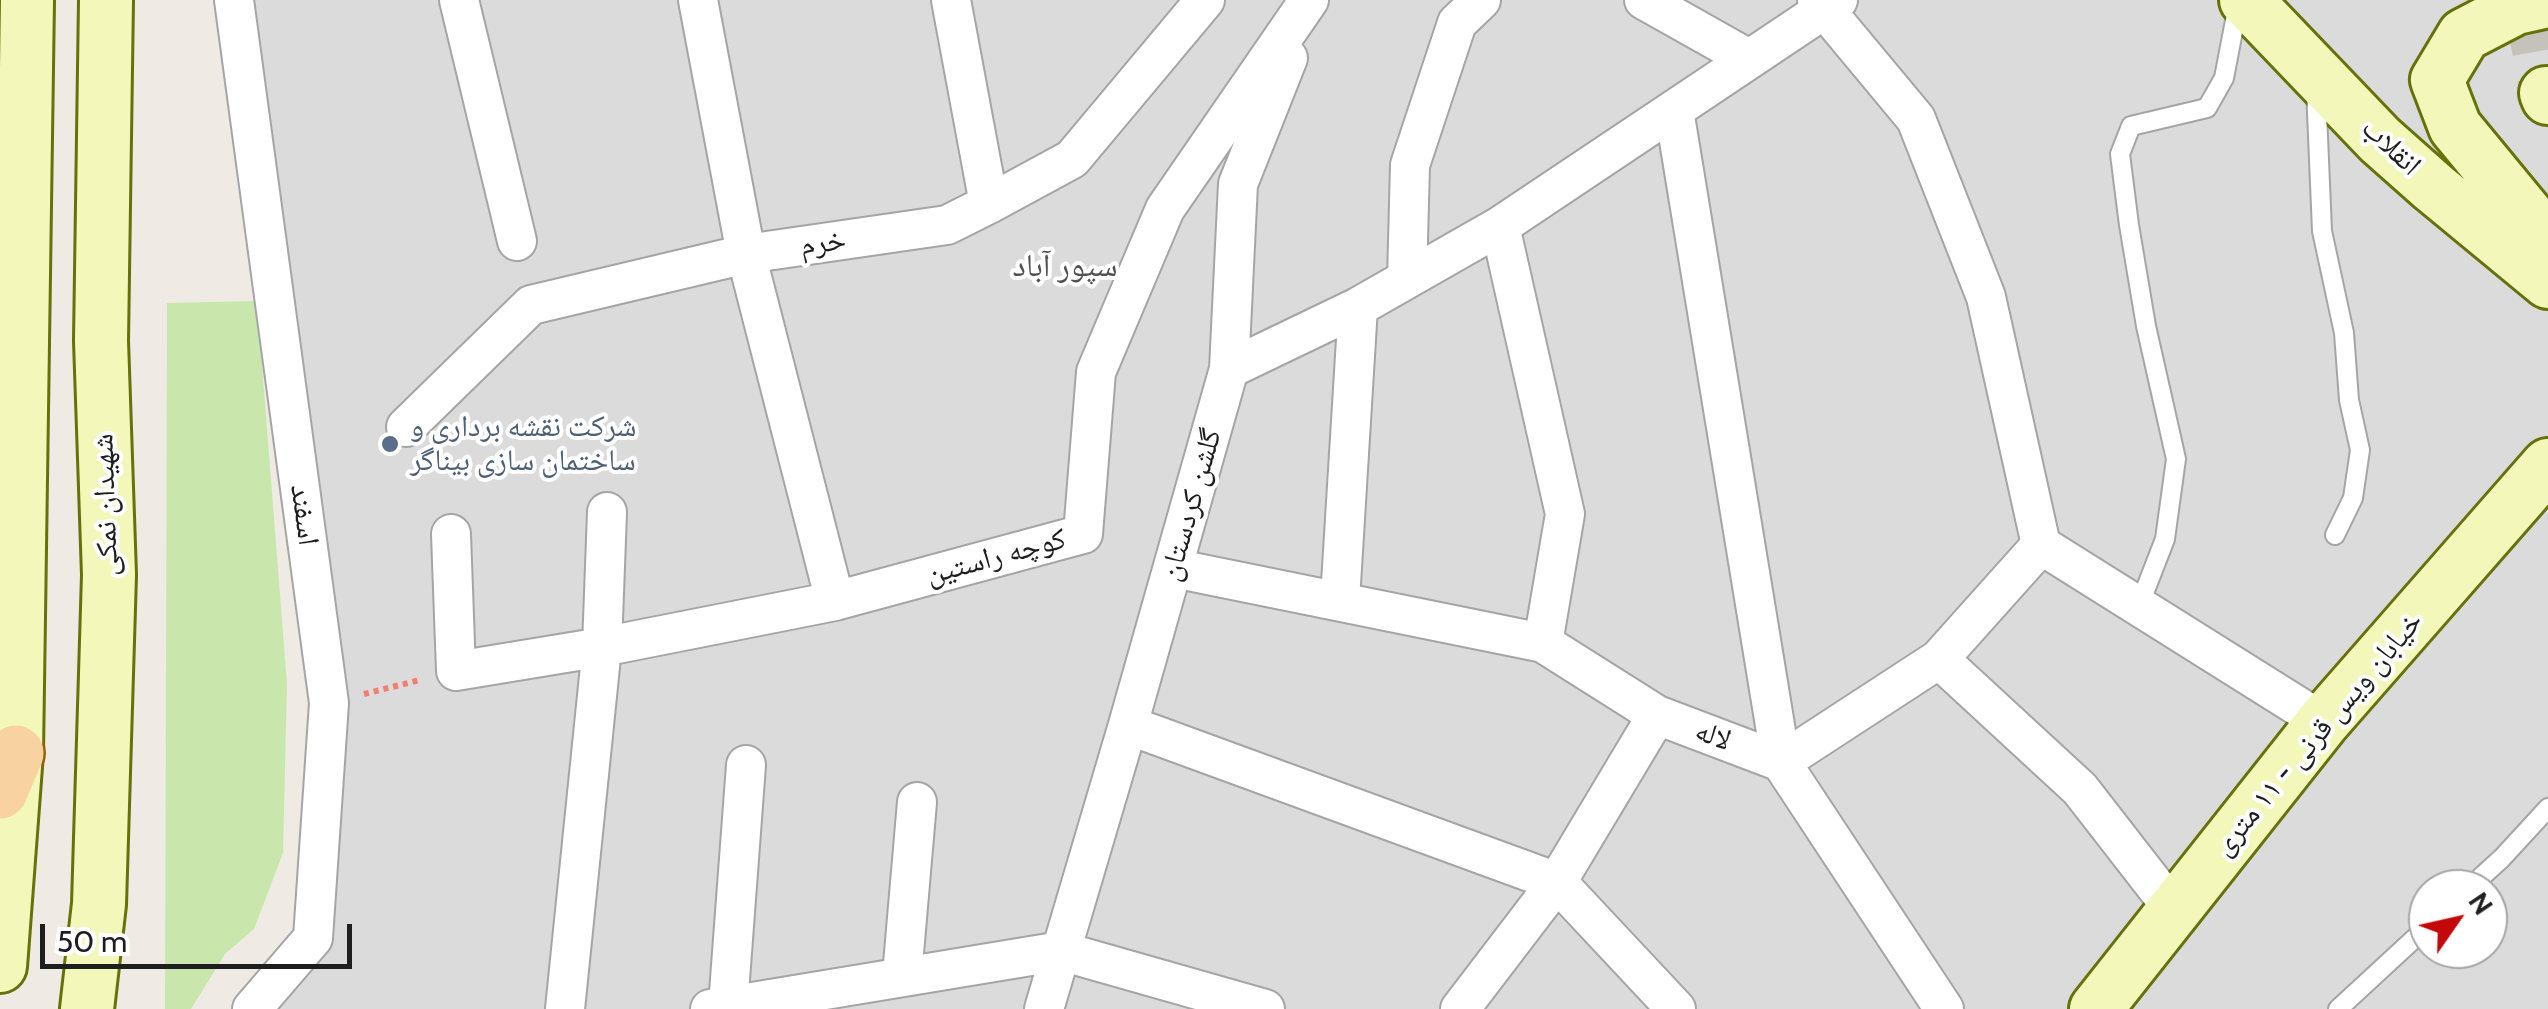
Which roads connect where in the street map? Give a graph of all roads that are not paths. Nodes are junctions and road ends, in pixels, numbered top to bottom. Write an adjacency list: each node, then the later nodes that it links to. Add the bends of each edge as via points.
1 (27, 0): 44 (main road)
2 (106, 0): 56 (main road, شهیدان نمکی, via 101,340 109,576 99,904)
3 (234, 0): 57 (street, اسفند, via 329,703 312,938)
4 (459, 0): 20 (street)
5 (698, 0): 21 (street)
6 (951, 0): 17 (street)
7 (1310, 0): 25 (street, گلشن کردستان, via 1238,184); 34 (street, کوچه راستین, via 1166,209 1096,372 1083,534)
8 (1482, 0): 22 (street, via 1457,23 1410,164)
9 (1644, 0): 14 (street)
10 (2243, 0): 15 (main road, انقلاب); 35 (lane, via 2224,78 2207,108 2132,126 2120,154 2146,326 2176,459 2165,539)
11 (1202, 1): 17 (street, خرم, via 1072,159)
12 (2548, 1): 19 (main road, via 2516,8 2464,35 2437,80 2455,127)
13 (1826, 3): 14 (street); 31 (street, via 1916,120 1986,297)
14 (1749, 59): 16 (street)
15 (2315, 72): 23 (main road, انقلاب, via 2406,164); 30 (lane, via 2322,230 2360,450 2353,498)
16 (1674, 110): 18 (street); 42 (street)
17 (988, 204): 21 (street, خرم, via 947,225)
18 (1500, 226): 22 (street); 36 (street, via 1565,514)
19 (2548, 240)
20 (517, 241)
21 (746, 254): 26 (street, خرم, via 531,304); 34 (street)
22 (1407, 279): 24 (street)
23 (2548, 282)
24 (1358, 307): 25 (street); 33 (street)
25 (1230, 369): 32 (street, گلشن کردستان)
26 (406, 427)
27 (2548, 465): 40 (main road, خیابان ویس قرنی - ۱۱ متری)
28 (607, 512): 37 (street)
29 (452, 534): 37 (street, کوچه راستین, via 456,671)
30 (2335, 535)
31 (2041, 545): 35 (street); 38 (street)
32 (1173, 568): 33 (street); 41 (street, گلشن کردستان)
33 (1340, 600): 36 (street)
34 (836, 601): 37 (street, کوچه راستین)
35 (2138, 606): 40 (street)
36 (1543, 642): 39 (street)
37 (602, 646): 58 (street)
38 (1939, 659): 42 (street); 49 (street, via 2080,789)
39 (1657, 715): 42 (street, لاله); 48 (street, لاله)
40 (2322, 722): 49 (main road, خیابان ویس قرنی - ۱۱ متری)
41 (1128, 725): 48 (street); 51 (street, گلشن کردستان)
42 (1781, 762): 63 (street)
43 (746, 765): 55 (street)
44 (8, 772): 52 (main road)
45 (917, 802): 53 (street)
46 (2548, 808): 47 (lane)
47 (2490, 869)
48 (1557, 882): 61 (street, لاله); 62 (street)
49 (2174, 910): 64 (main road, خیابان ویس قرنی - ۱۱ متری)
50 (2408, 944): 65 (lane)
51 (1061, 951): 53 (street); 59 (street, گلشن کردستان); 60 (street)
52 (0, 966)
53 (902, 976): 54 (street)
54 (774, 1004): 55 (street)
55 (719, 1007)
56 (87, 1009)
57 (252, 1009)
58 (565, 1009)
59 (1044, 1009)
60 (1264, 1009)
61 (1460, 1009)
62 (1676, 1009)
63 (1944, 1009)
64 (2096, 1009)
65 (2338, 1009)

